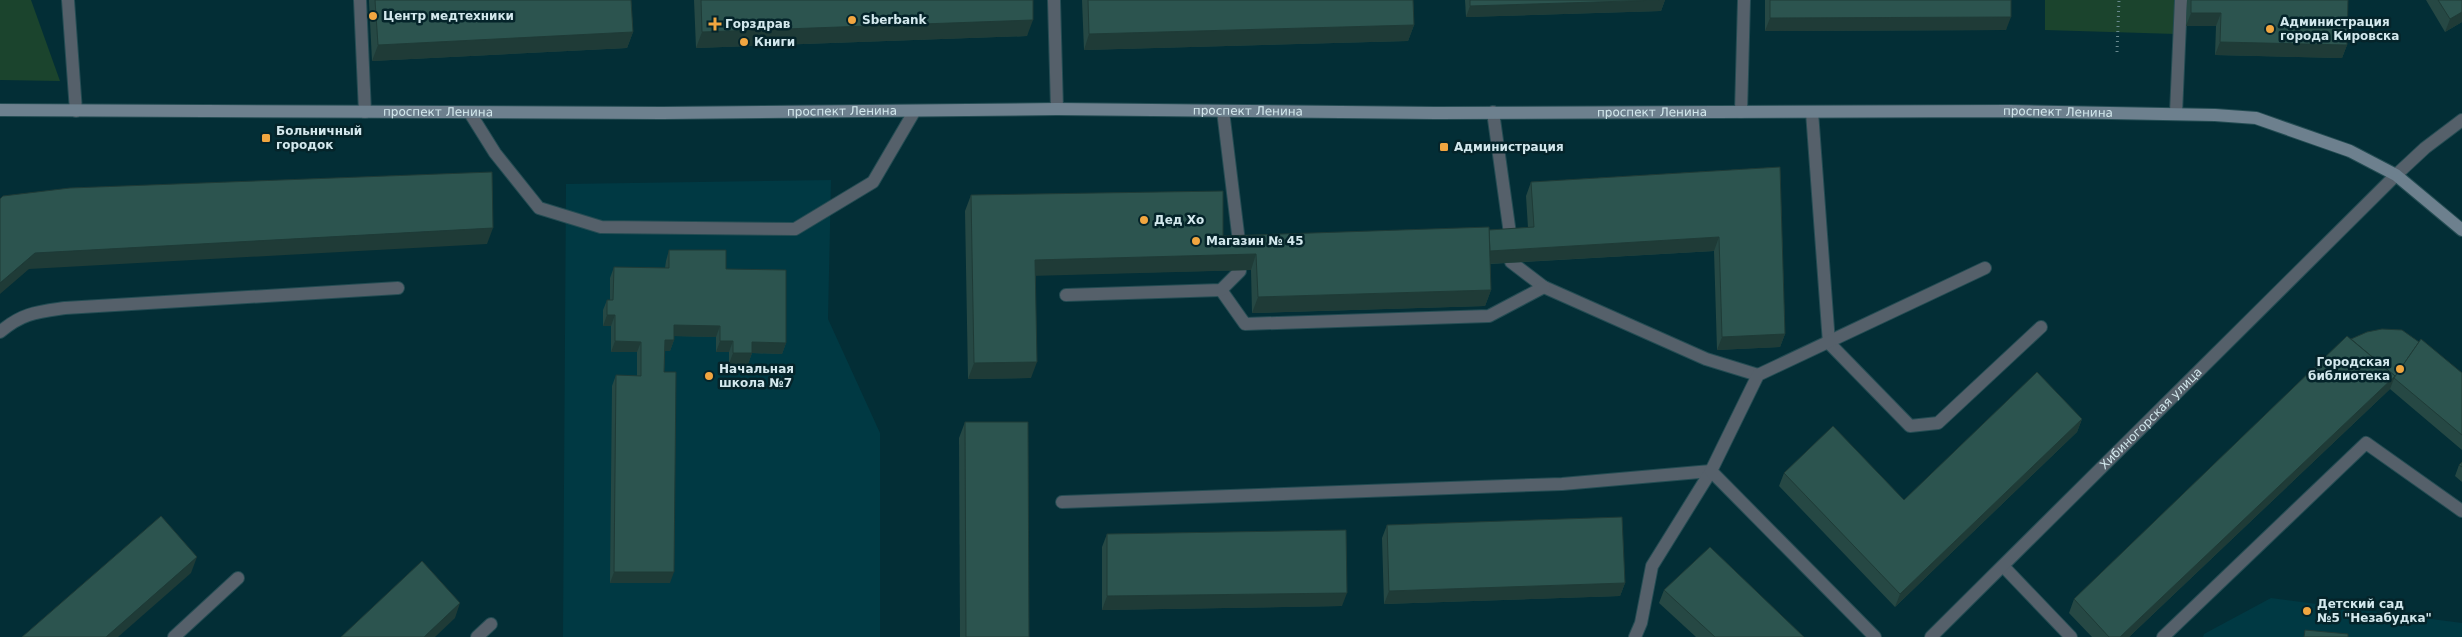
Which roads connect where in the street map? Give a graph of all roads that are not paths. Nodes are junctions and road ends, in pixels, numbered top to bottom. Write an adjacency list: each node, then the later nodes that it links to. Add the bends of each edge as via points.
1 (68, 0): 8 (street)
2 (360, 0): 10 (street)
3 (1054, 0): 6 (street)
4 (1744, 0): 13 (street)
5 (2181, 0): 16 (street)
6 (1057, 109): 9 (main road, проспект Ленина); 11 (main road, проспект Ленина)
7 (0, 110): 8 (main road, проспект Ленина)
8 (76, 110): 10 (main road, проспект Ленина)
9 (1223, 111): 12 (main road, проспект Ленина); 21 (street)
10 (366, 112): 15 (main road, проспект Ленина)
11 (914, 112): 15 (main road, проспект Ленина); 15 (street, via 873,182 795,229 601,227 539,208 495,153)
12 (1494, 112): 13 (main road, проспект Ленина); 20 (street)
13 (1741, 112): 14 (main road, проспект Ленина)
14 (1812, 112): 16 (main road, проспект Ленина); 31 (street)
15 (470, 113)
16 (2176, 113): 18 (main road, проспект Ленина, via 2256,118 2350,151)
17 (2462, 120): 18 (street, Хибиногорская улица)
18 (2396, 175): 19 (main road, проспект Ленина); 36 (street, Хибиногорская улица)
19 (2462, 230)
20 (1511, 241)
21 (1240, 251)
22 (1511, 262): 25 (street)
23 (1985, 268): 31 (street)
24 (1240, 271): 27 (street)
25 (1544, 287): 27 (street, via 1488,316 1245,324); 32 (street, via 1706,358)
26 (398, 288): 30 (street, via 65,308 15,319)
27 (1221, 290): 28 (street)
28 (1066, 296)
29 (2041, 326): 31 (street, via 1938,423 1910,426)
30 (0, 332)
31 (1829, 343): 32 (street)
32 (1758, 375): 33 (street)
33 (1711, 471): 34 (street, via 1562,484); 41 (street, via 1652,566 1641,623); 42 (street)
34 (1062, 502)
35 (2462, 511): 45 (street, via 2366,443)
36 (2003, 566): 43 (street, Хибиногорская улица); 44 (street)
37 (238, 578): 39 (street)
38 (491, 624): 40 (street)
39 (174, 637)
40 (476, 637)
41 (1635, 637)
42 (1875, 637)
43 (1931, 637)
44 (2071, 637)
45 (2164, 637)

